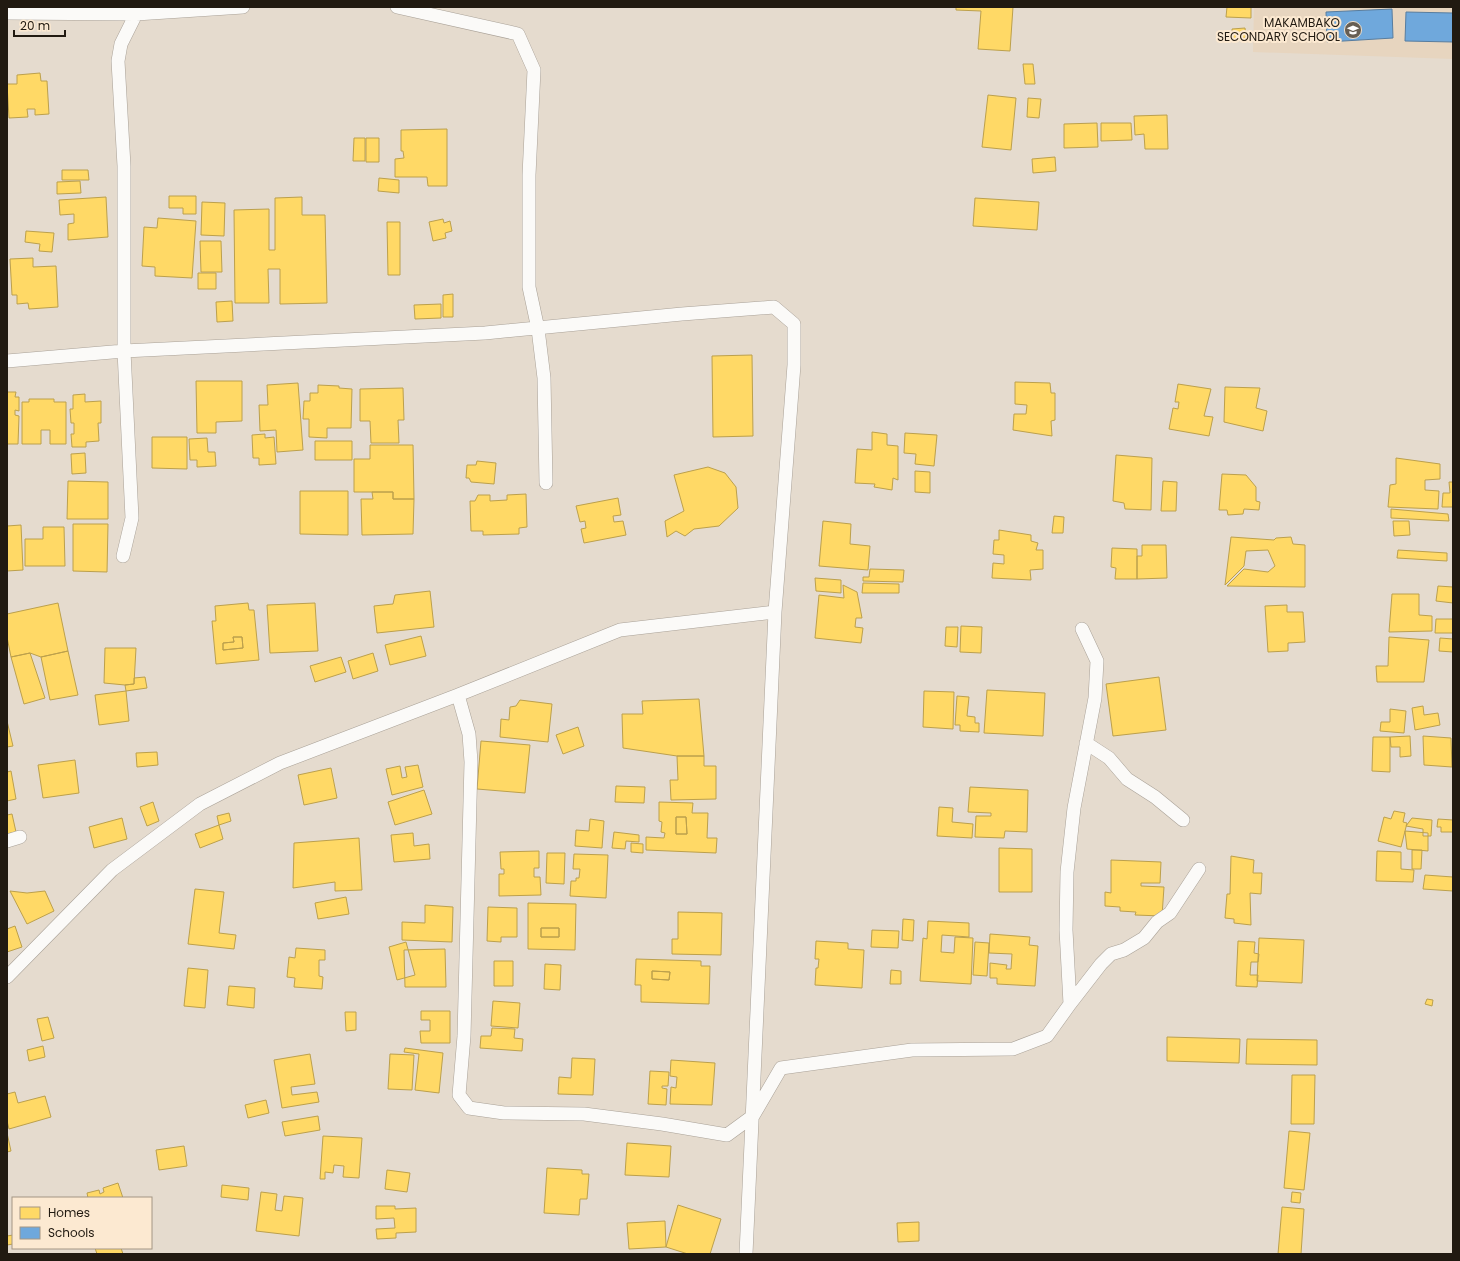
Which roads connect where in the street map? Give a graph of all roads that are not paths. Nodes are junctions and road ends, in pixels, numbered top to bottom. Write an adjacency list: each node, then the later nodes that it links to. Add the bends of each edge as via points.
1 (243, 7): 4 (street)
2 (397, 7): 5 (street, via 518,34 534,70 529,175 529,287)
3 (7, 13): 4 (street)
4 (136, 14): 6 (street, via 121,44 118,61 124,166)
5 (538, 329): 6 (street); 8 (street, via 544,378); 10 (street, via 774,307 794,324 794,365)
6 (124, 351): 7 (street); 9 (street, via 132,518)
7 (7, 361)
8 (546, 483)
9 (123, 556)
10 (775, 612): 12 (street, via 620,630); 20 (street)
11 (1082, 629): 13 (street, via 1097,661 1095,698)
12 (458, 695): 18 (street, via 280,764 200,804 112,870); 20 (street, via 469,734 471,762 464,1036 459,1095 469,1108 504,1114 584,1114 727,1135)
13 (1086, 743): 14 (street, via 1108,758 1127,779 1156,797); 19 (street, via 1074,808 1067,872 1066,930)
14 (1184, 820)
15 (20, 837): 16 (street)
16 (7, 842)
17 (1199, 869): 19 (street, via 1170,912 1157,922 1144,938 1124,950 1111,954)
18 (7, 977)
19 (1070, 1004): 20 (street, via 1047,1036 1013,1050 912,1050 781,1068)
20 (753, 1116): 21 (street)
21 (746, 1254)

